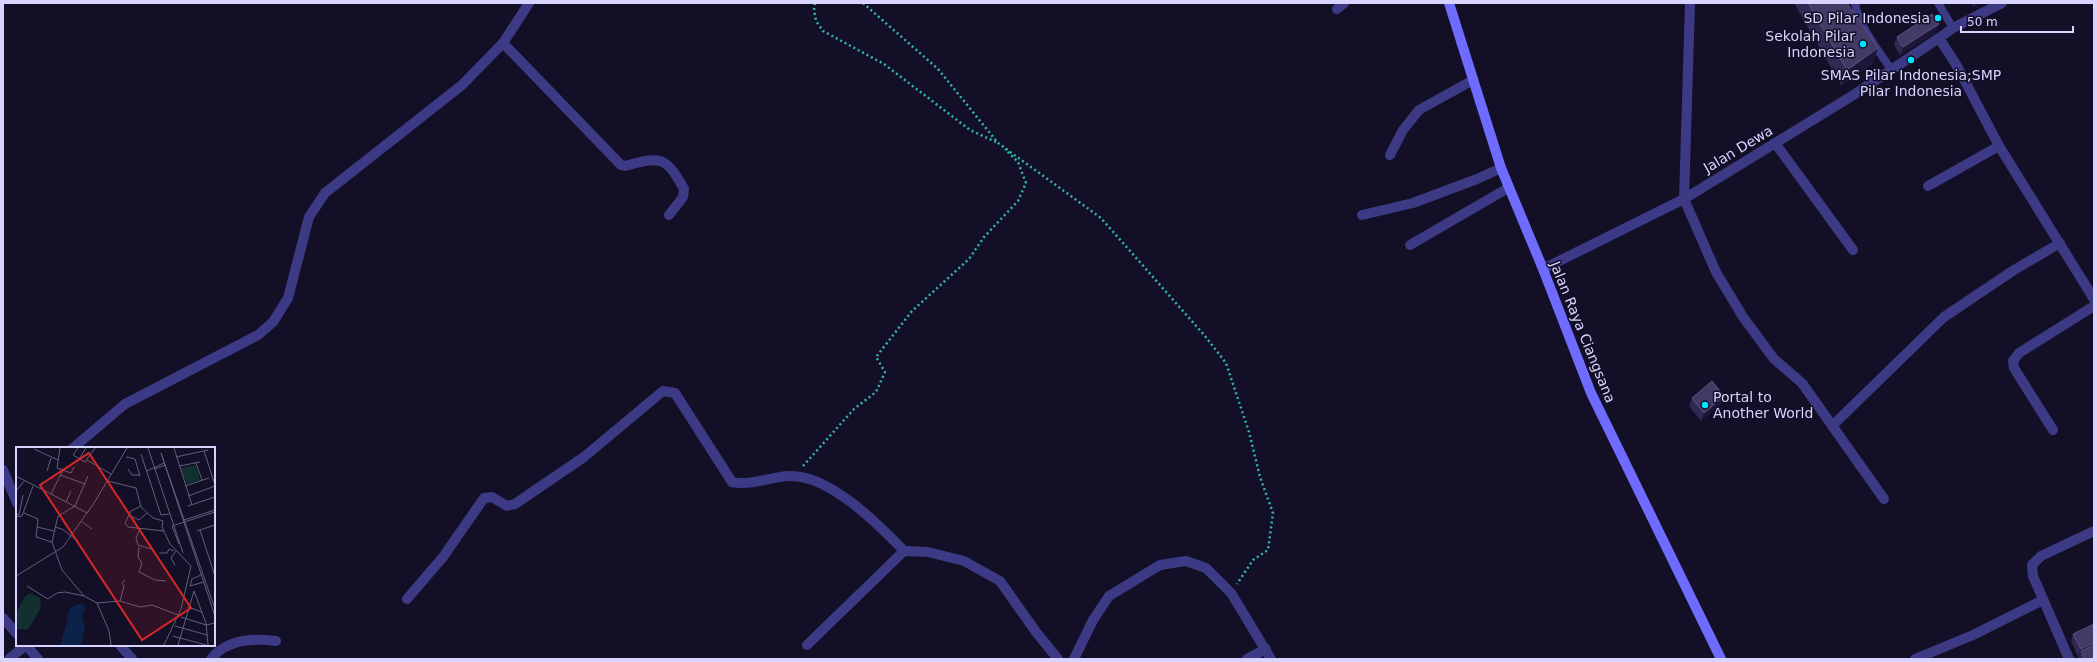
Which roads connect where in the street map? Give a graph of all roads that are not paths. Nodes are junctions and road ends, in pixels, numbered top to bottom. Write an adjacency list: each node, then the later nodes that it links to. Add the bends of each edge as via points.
1 (529, 3): 9 (street)
2 (1449, 3): 11 (main road, Jalan Raya Ciangsana)
3 (1690, 3): 18 (street)
4 (1855, 3): 10 (lane, via 1862,22)
5 (1938, 3): 7 (lane)
6 (2002, 3): 7 (street, Jalan Dewa)
7 (1953, 28): 8 (street, Jalan Dewa)
8 (1940, 38): 10 (street, Jalan Dewa); 13 (street)
9 (503, 43): 19 (street, via 621,165 655,159 666,164 684,190 683,197); 29 (street, via 462,85 325,193 309,217 288,298 273,322 258,334 125,404)
10 (1892, 69): 12 (street, Jalan Dewa)
11 (1473, 80): 14 (street, via 1419,110 1403,130); 15 (main road, Jalan Raya Ciangsana)
12 (1775, 143): 18 (street, Jalan Dewa); 23 (street)
13 (1999, 146): 16 (street); 21 (street)
14 (1390, 156)
15 (1501, 168): 17 (main road, Jalan Raya Ciangsana); 20 (street, via 1477,180 1413,203)
16 (1928, 186)
17 (1508, 188): 22 (street); 24 (main road, Jalan Raya Ciangsana)
18 (1684, 199): 24 (street, Jalan Dewa); 27 (street, via 1716,272 1743,317 1774,359 1802,383)
19 (669, 215)
20 (1362, 215)
21 (2060, 243): 25 (street); 27 (street, via 1944,317)
22 (1410, 245)
23 (1853, 250)
24 (1543, 269): 53 (main road, Jalan Raya Ciangsana, via 1591,393)
25 (2094, 299)
26 (2094, 306): 28 (street, via 2019,353 2013,361 2014,368)
27 (1832, 426): 32 (street)
28 (2053, 430)
29 (74, 447)
30 (3, 470): 31 (street)
31 (16, 498)
32 (1884, 499)
33 (2094, 531): 36 (street, via 2041,556 2032,565 2033,576)
34 (904, 551): 35 (street, via 872,518 841,495 811,480 793,476 741,484 732,482 675,393 663,392 584,457 515,504 507,506 492,497 484,498 443,557); 43 (street); 49 (street, via 928,552 964,561 1000,581)
35 (407, 599)
36 (2043, 600): 54 (street, via 1973,635); 55 (street)
37 (3, 618): 38 (street)
38 (16, 633)
39 (276, 640): 48 (street, via 244,641 216,652)
40 (25, 646): 45 (street)
41 (27, 646): 46 (street)
42 (121, 646): 47 (street)
43 (807, 646)
44 (1266, 649): 50 (street, via 1231,593 1206,568 1186,561 1160,565 1109,596 1093,620); 51 (street); 52 (street)
45 (9, 659)
46 (38, 659)
47 (132, 659)
48 (211, 659)
49 (1058, 659)
50 (1074, 659)
51 (1247, 659)
52 (1271, 659)
53 (1721, 659)
54 (1915, 659)
55 (2069, 659)

